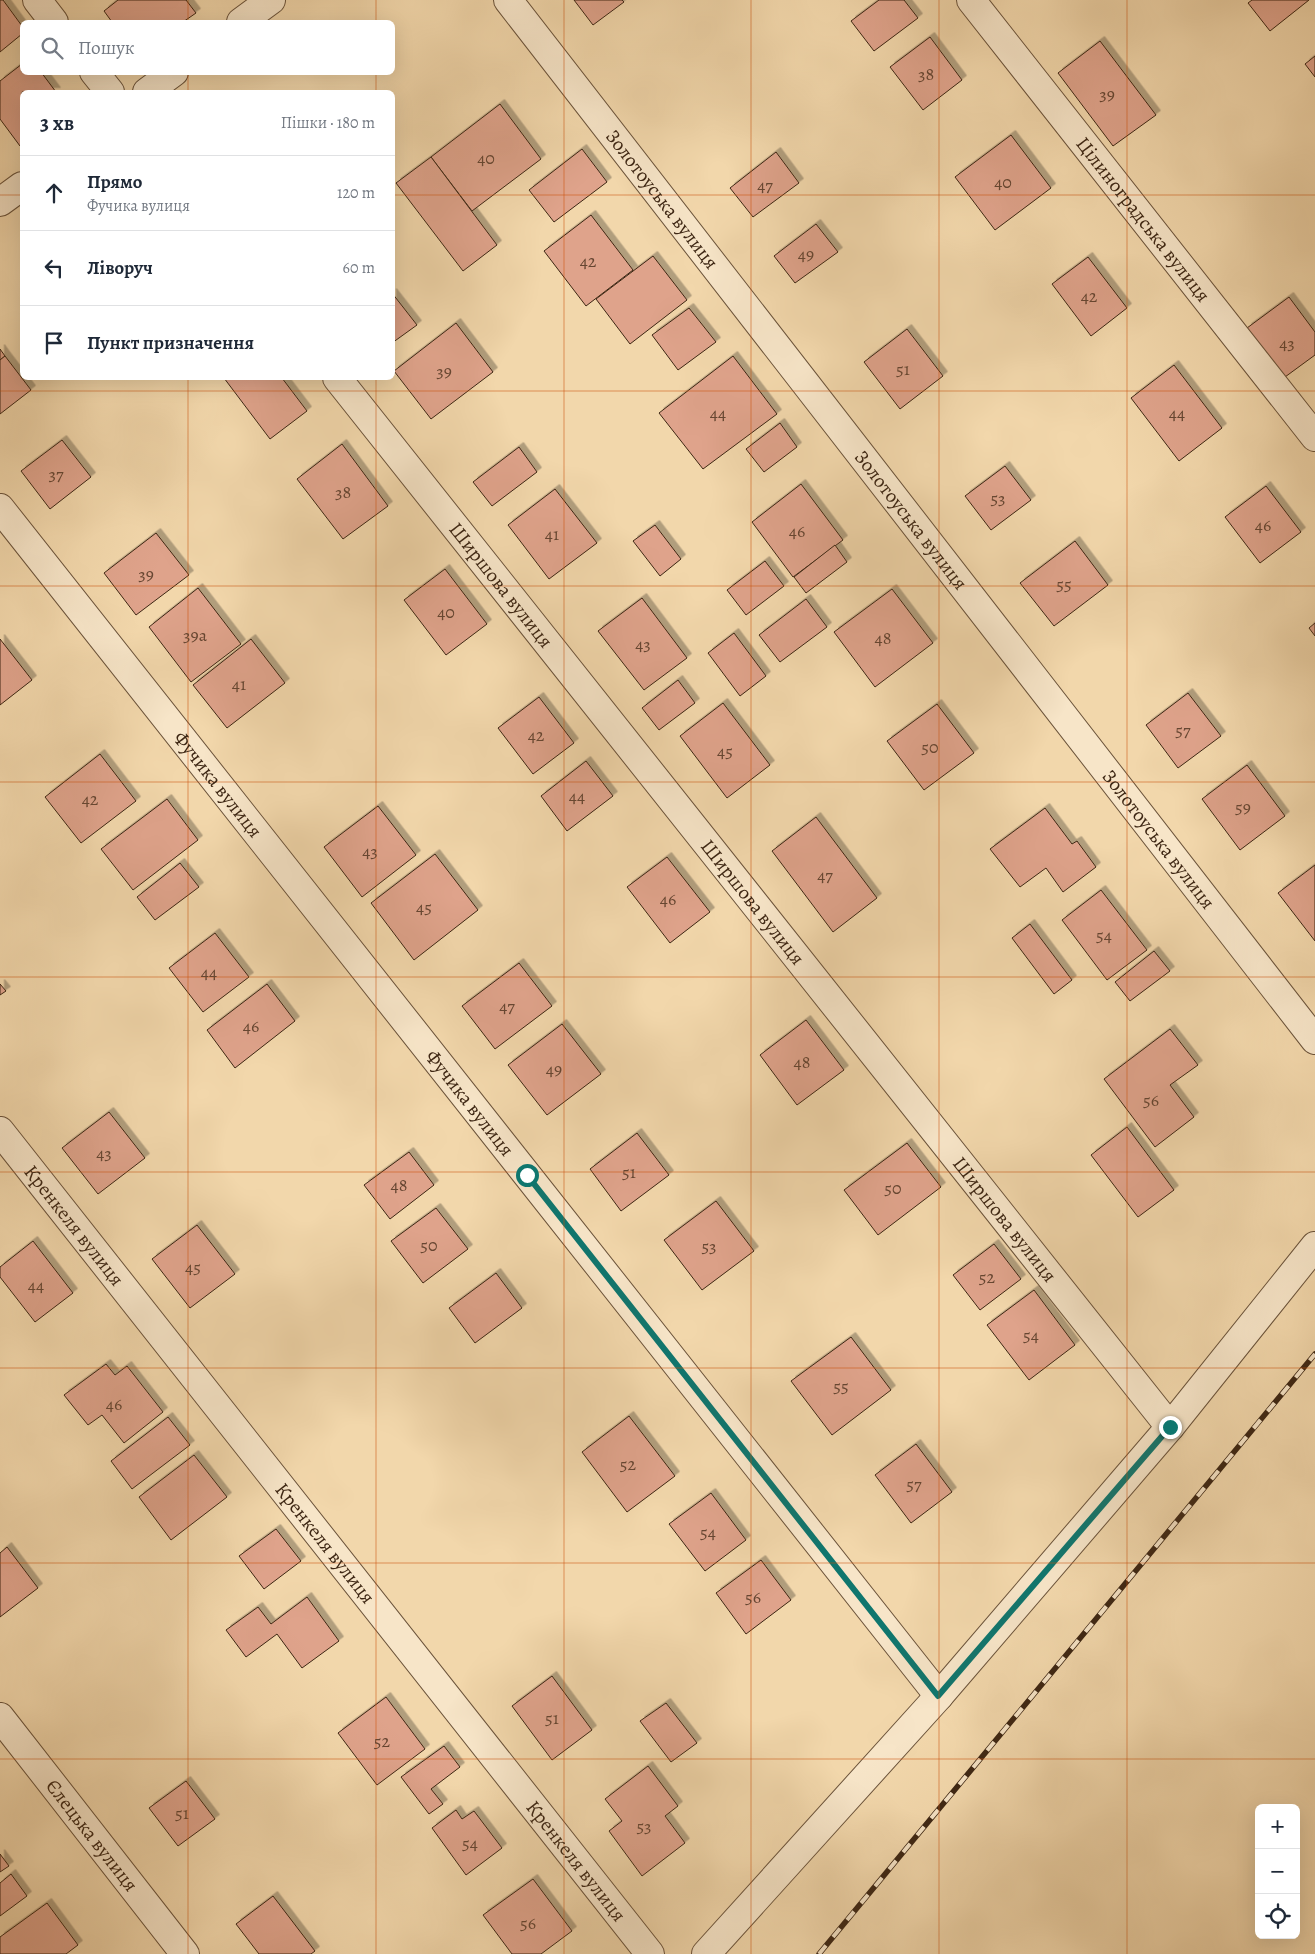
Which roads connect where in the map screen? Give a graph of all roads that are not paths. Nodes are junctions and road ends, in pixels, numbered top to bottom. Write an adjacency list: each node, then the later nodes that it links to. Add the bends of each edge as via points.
1 (36, 0): 5 (street)
2 (271, 0): 6 (street)
3 (508, 0): 16 (street, Золотоуська вулиця)
4 (972, 0): 14 (street, Цілиноградська вулиця)
5 (52, 20)
6 (244, 20)
7 (96, 75): 9 (street)
8 (170, 75): 10 (street)
9 (108, 90)
10 (151, 90)
11 (20, 187): 12 (street)
12 (0, 202)
13 (338, 380): 19 (street, Ширшова вулиця)
14 (1315, 437)
15 (0, 508): 20 (street, Фучика вулиця)
16 (1315, 1040)
17 (0, 1132): 23 (street, Кренкеля вулиця)
18 (1315, 1246): 19 (street)
19 (1170, 1427): 20 (street)
20 (938, 1696): 24 (street)
21 (0, 1717): 22 (street, Єлецька вулиця)
22 (186, 1954)
23 (650, 1954)
24 (706, 1954)

